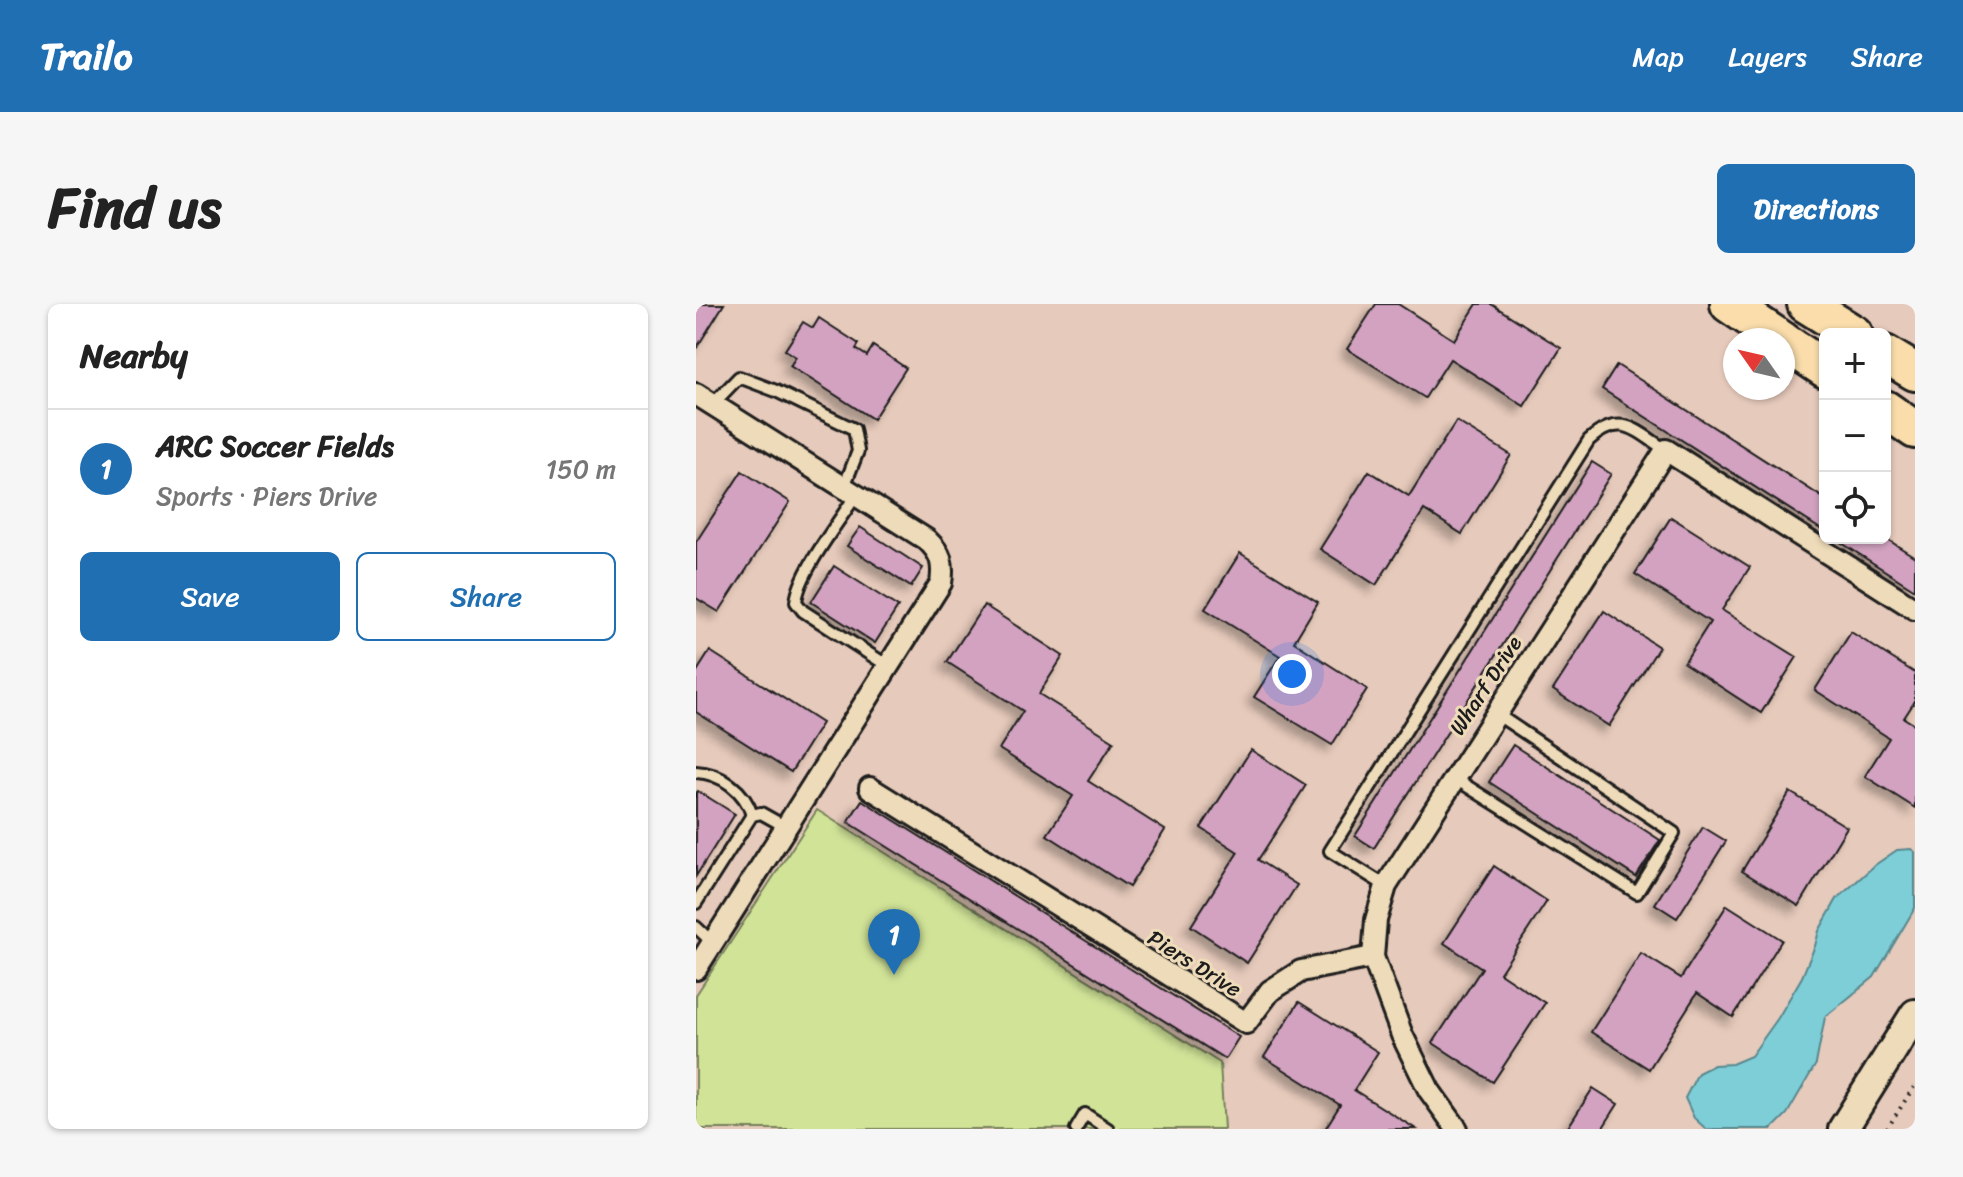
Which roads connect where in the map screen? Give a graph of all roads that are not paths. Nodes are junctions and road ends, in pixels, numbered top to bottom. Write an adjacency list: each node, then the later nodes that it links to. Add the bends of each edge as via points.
1 (1729, 304): 3 (highway)
2 (1806, 304): 4 (highway)
3 (1764, 328)
4 (1844, 328)
5 (1795, 349): 7 (highway)
6 (1891, 358): 8 (highway)
7 (1819, 365)
8 (1915, 372)
9 (704, 399): 13 (street); 13 (lane, via 739,377 854,429 858,451)
10 (1891, 413): 11 (highway)
11 (1915, 430)
12 (1666, 450): 14 (street); 16 (street, Wharf Drive); 22 (lane, via 1614,423 1589,440 1330,851)
13 (850, 491): 15 (lane, via 796,602); 15 (street, via 927,540 943,569 941,583)
14 (1915, 609)
15 (888, 666): 21 (street)
16 (1495, 713): 18 (street, Wharf Drive); 18 (lane, via 1674,833 1637,893)
17 (696, 772): 20 (lane, via 709,772 738,790)
18 (1454, 778): 22 (street, Wharf Drive)
19 (870, 788): 26 (street, Piers Drive, via 1246,1023 1270,991 1301,971)
20 (752, 815): 21 (lane, via 761,813); 23 (lane)
21 (786, 827): 25 (street)
22 (1386, 886): 26 (street, Wharf Drive)
23 (696, 903)
24 (696, 927): 25 (lane)
25 (713, 943): 27 (street)
26 (1373, 957): 31 (street, via 1402,1035 1429,1090)
27 (696, 969)
28 (1915, 1014): 32 (main road)
29 (1076, 1129): 30 (lane, via 1085,1114)
30 (1108, 1129)
31 (1457, 1129)
32 (1843, 1129)

